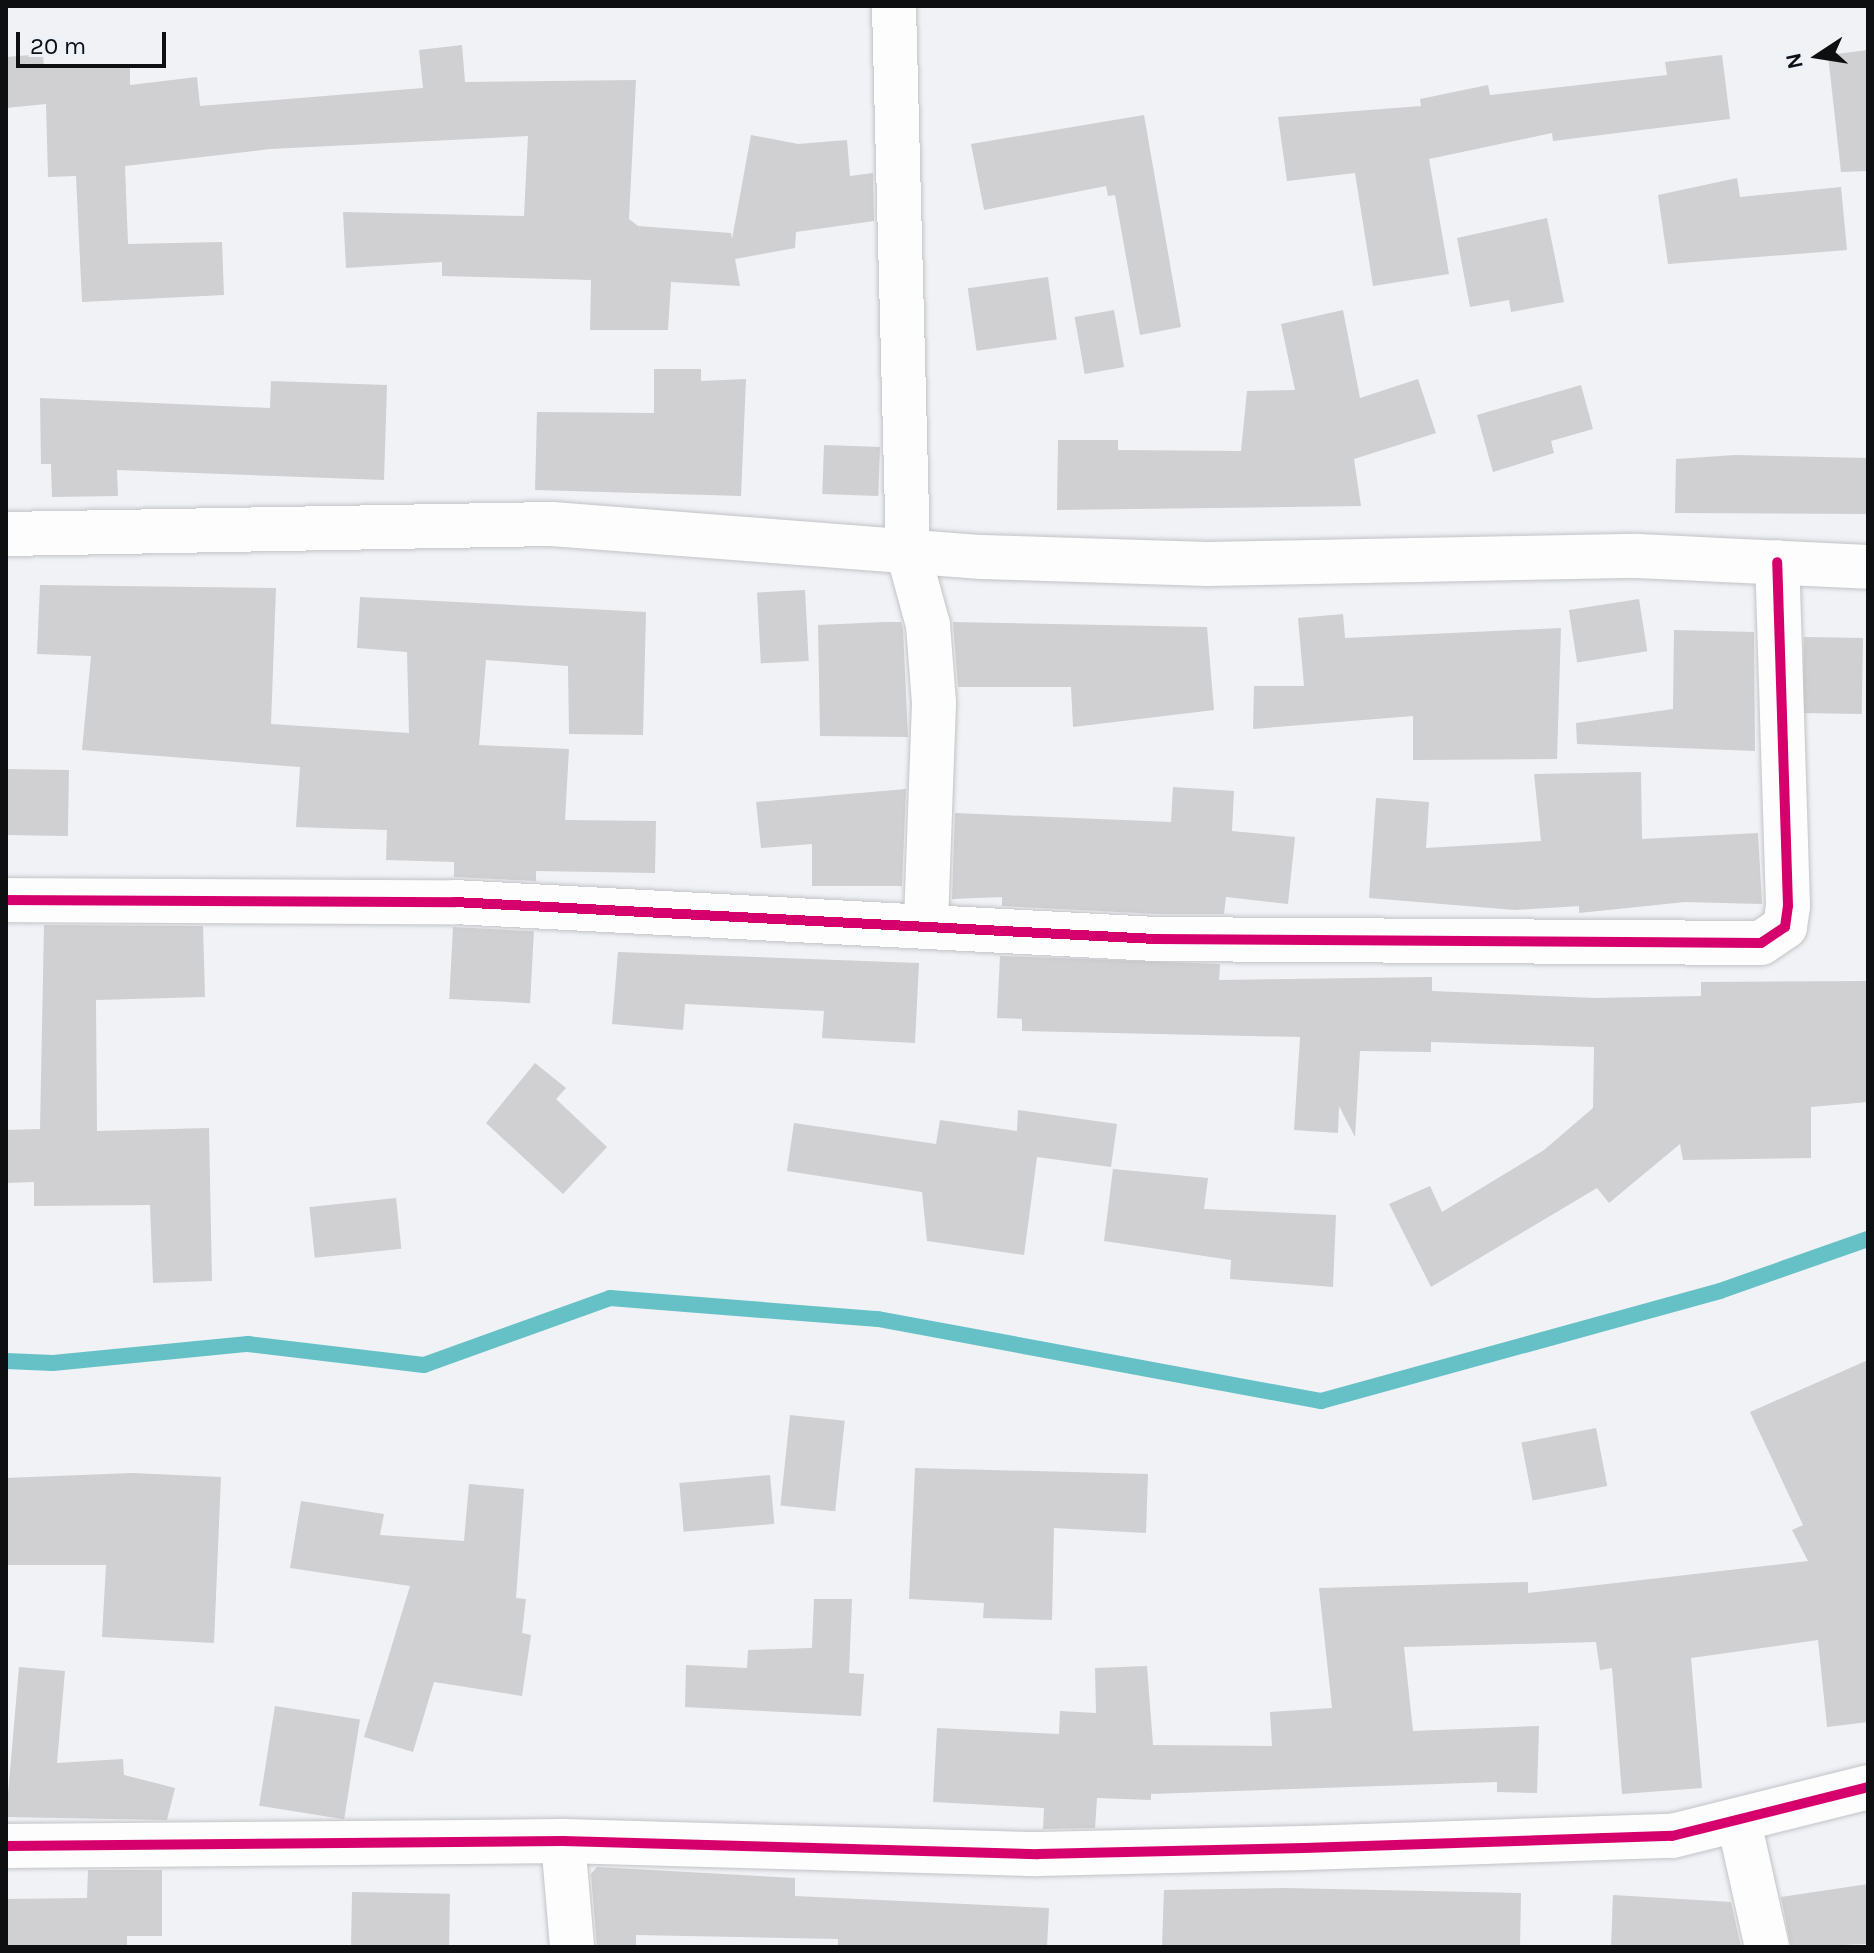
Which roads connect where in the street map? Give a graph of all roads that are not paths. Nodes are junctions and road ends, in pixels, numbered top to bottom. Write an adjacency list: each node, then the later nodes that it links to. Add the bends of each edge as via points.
1 (894, 6): 3 (street)
2 (6, 534): 3 (street, via 552,524)
3 (908, 552): 4 (street, via 1208,564 1622,556); 7 (street, via 928,625 934,703)
4 (1777, 562): 5 (street); 7 (street, via 1788,906 1777,938 1485,945)
5 (1868, 567)
6 (6, 900): 7 (street, via 454,902)
7 (926, 926)
8 (1868, 1787): 9 (street)
9 (1739, 1822): 10 (street, via 1672,1836 1038,1854); 13 (street)
10 (563, 1841): 11 (street); 12 (street)
11 (6, 1846)
12 (572, 1947)
13 (1767, 1947)

